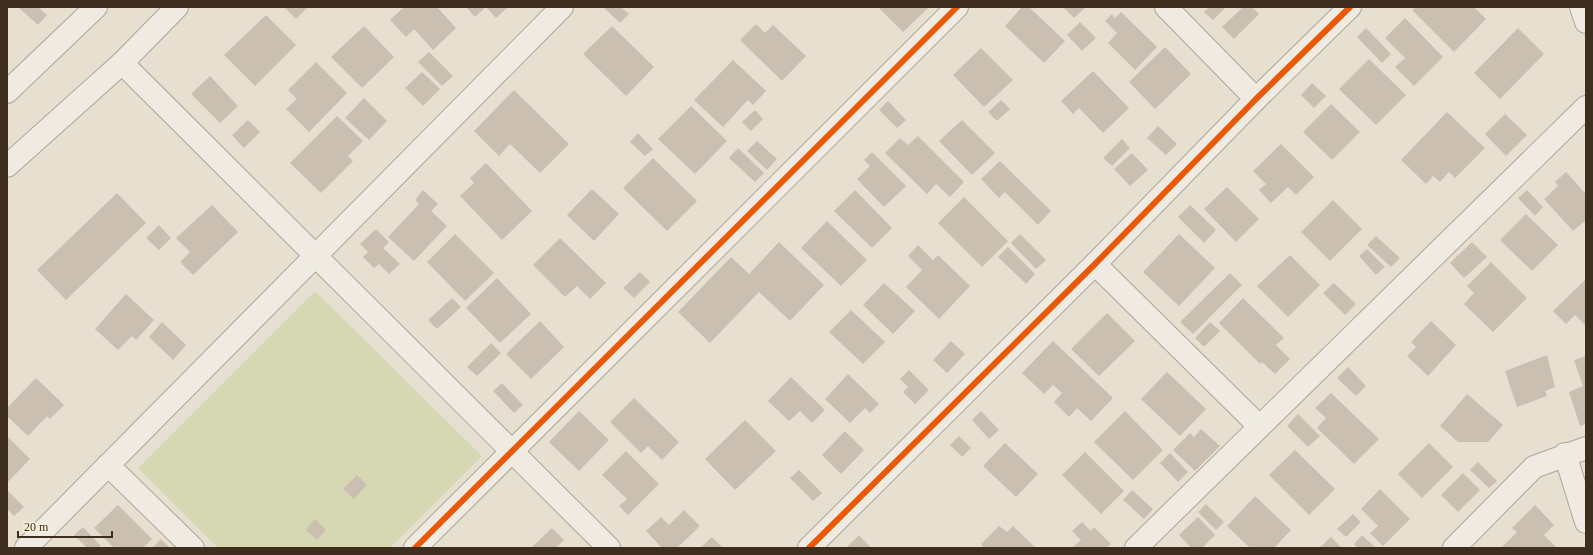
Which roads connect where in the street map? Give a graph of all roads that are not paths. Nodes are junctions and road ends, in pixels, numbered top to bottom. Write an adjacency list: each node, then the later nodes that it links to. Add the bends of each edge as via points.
1 (96, 7): 10 (street)
2 (178, 7): 9 (street)
3 (562, 7): 14 (street)
4 (957, 7): 18 (street)
5 (1166, 7): 11 (street)
6 (1350, 7): 11 (street)
7 (1581, 7): 8 (street)
8 (1586, 22)
9 (122, 63): 13 (street); 14 (street)
10 (7, 92)
11 (1256, 99): 15 (street)
12 (1586, 107): 16 (street)
13 (7, 166)
14 (316, 255): 18 (street); 20 (street)
15 (1095, 264): 16 (street); 26 (street)
16 (1259, 426): 27 (street)
17 (1586, 448): 19 (street)
18 (513, 451): 24 (street); 25 (street)
19 (1564, 454): 21 (street); 28 (street, via 1534,467)
20 (108, 465): 22 (street); 23 (street)
21 (1586, 522)
22 (26, 548)
23 (193, 548)
24 (415, 548)
25 (609, 548)
26 (810, 548)
27 (1136, 548)
28 (1454, 548)

